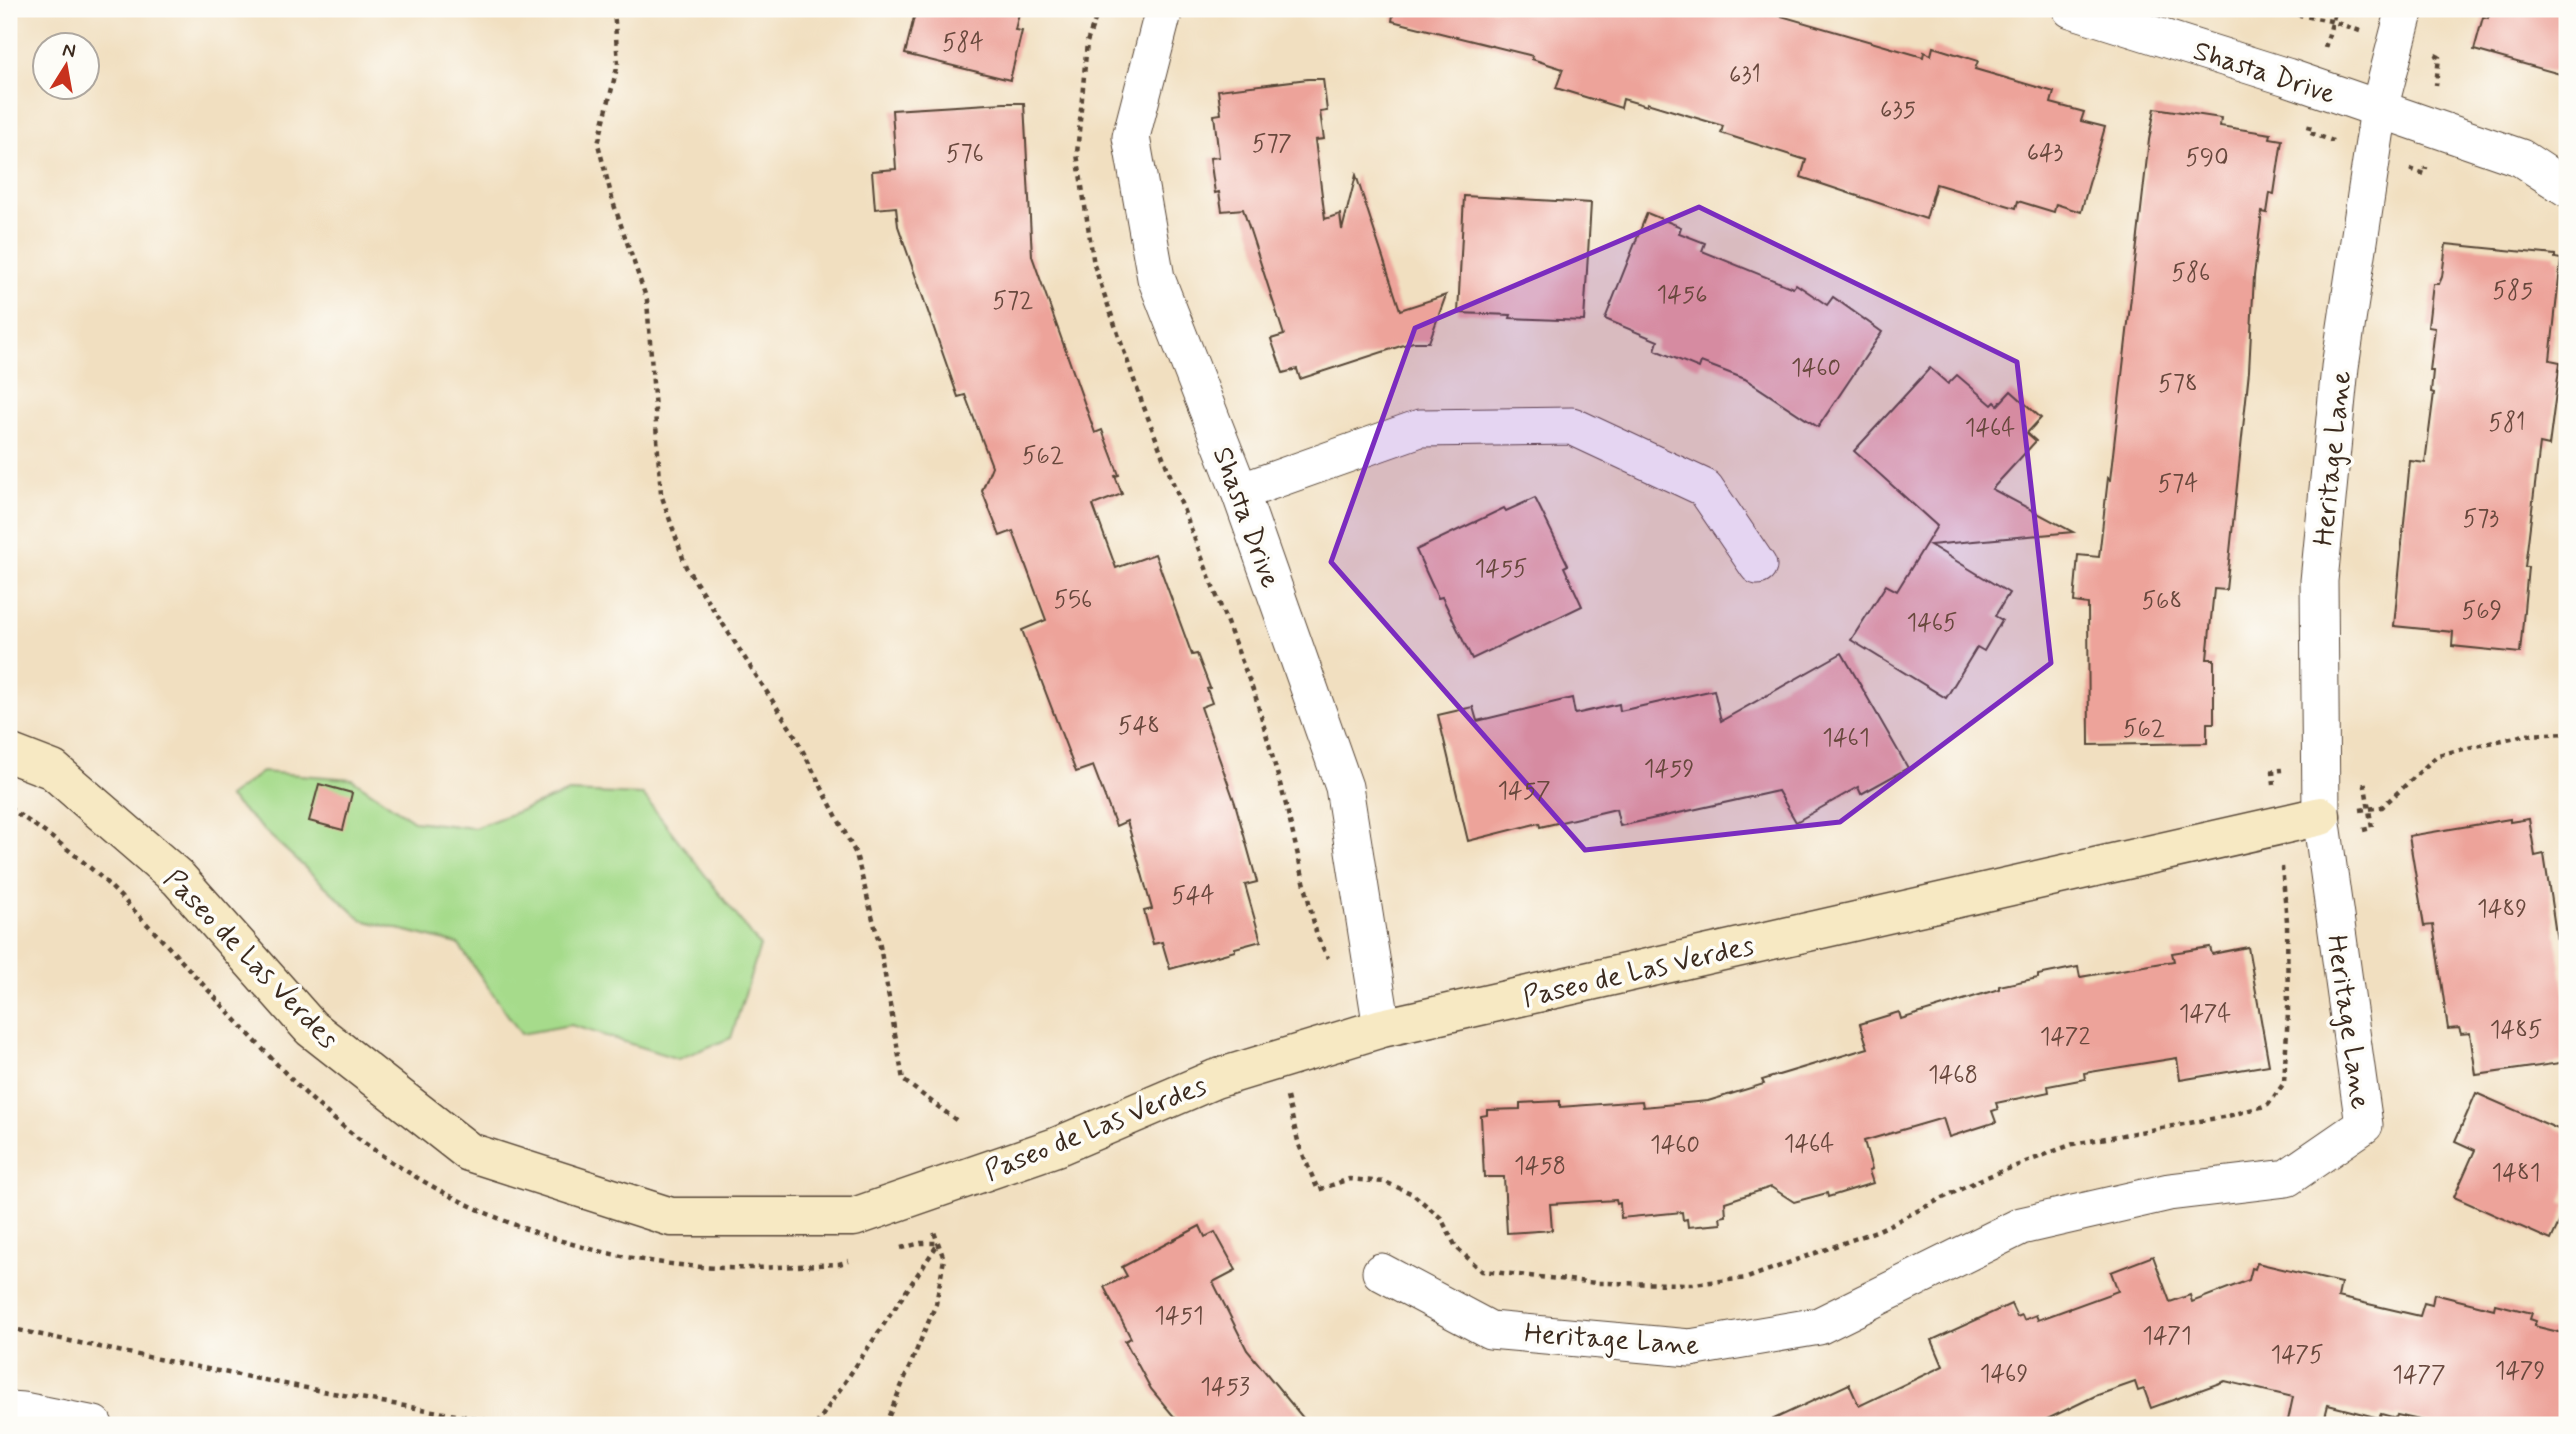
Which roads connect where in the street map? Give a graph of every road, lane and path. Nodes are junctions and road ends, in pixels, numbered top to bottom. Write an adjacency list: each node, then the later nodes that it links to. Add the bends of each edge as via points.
1 (614, 9): 21 (path, via 618,64 598,144 647,300 661,494 686,567 794,734 856,854 880,946 903,1080)
2 (1099, 9): 18 (path, via 1087,42 1077,154 1094,265 1256,698 1317,936 1338,979)
3 (1164, 9): 10 (street, Shasta Drive, via 1131,138 1156,278)
4 (2071, 9): 8 (street, Shasta Drive)
5 (2268, 9): 6 (path, via 2331,21)
6 (2336, 9)
7 (2405, 9): 8 (street, Heritage Lane)
8 (2379, 109): 9 (street, Shasta Drive, via 2521,159); 14 (street, Heritage Lane, via 2340,367 2319,581)
9 (2567, 188)
10 (1240, 492): 11 (street, via 1420,428 1572,426 1706,488); 18 (street, Shasta Drive, via 1345,787)
11 (1758, 566)
12 (2567, 733): 15 (path, via 2524,735 2438,755 2382,807)
13 (9, 753): 22 (street, Paseo de Las Verdes, via 53,770 168,869 311,1028 469,1152 671,1217 854,1217)
14 (2320, 767): 15 (path, via 2361,760); 16 (path, via 2273,771); 17 (street, Heritage Lane)
15 (2369, 808): 17 (path); 17 (path, via 2372,828)
16 (2279, 825): 17 (street, Paseo de Las Verdes); 19 (street, Paseo de Las Verdes); 20 (path, via 2288,1013 2284,1083 2268,1105 2073,1144 1979,1180 1879,1230 1747,1278 1693,1284 1597,1283 1482,1271 1457,1247 1441,1218 1413,1194 1385,1182 1349,1179 1318,1190 1299,1144)
17 (2322, 828): 24 (street, Heritage Lane, via 2364,1125 2287,1178 2169,1192 2021,1226 1819,1326 1690,1348 1490,1330)
18 (1372, 970): 19 (street, Shasta Drive)
19 (1381, 1028): 22 (street, Paseo de Las Verdes, via 1215,1079 1056,1147)
20 (1286, 1093)
21 (956, 1120)
22 (919, 1194): 23 (path)
23 (938, 1243): 29 (path); 30 (path, via 944,1259 936,1304)
24 (1381, 1272)
25 (9, 1328): 28 (path, via 386,1404)
26 (9, 1410): 27 (street)
27 (94, 1425)
28 (515, 1425)
29 (816, 1425)
30 (885, 1425)

